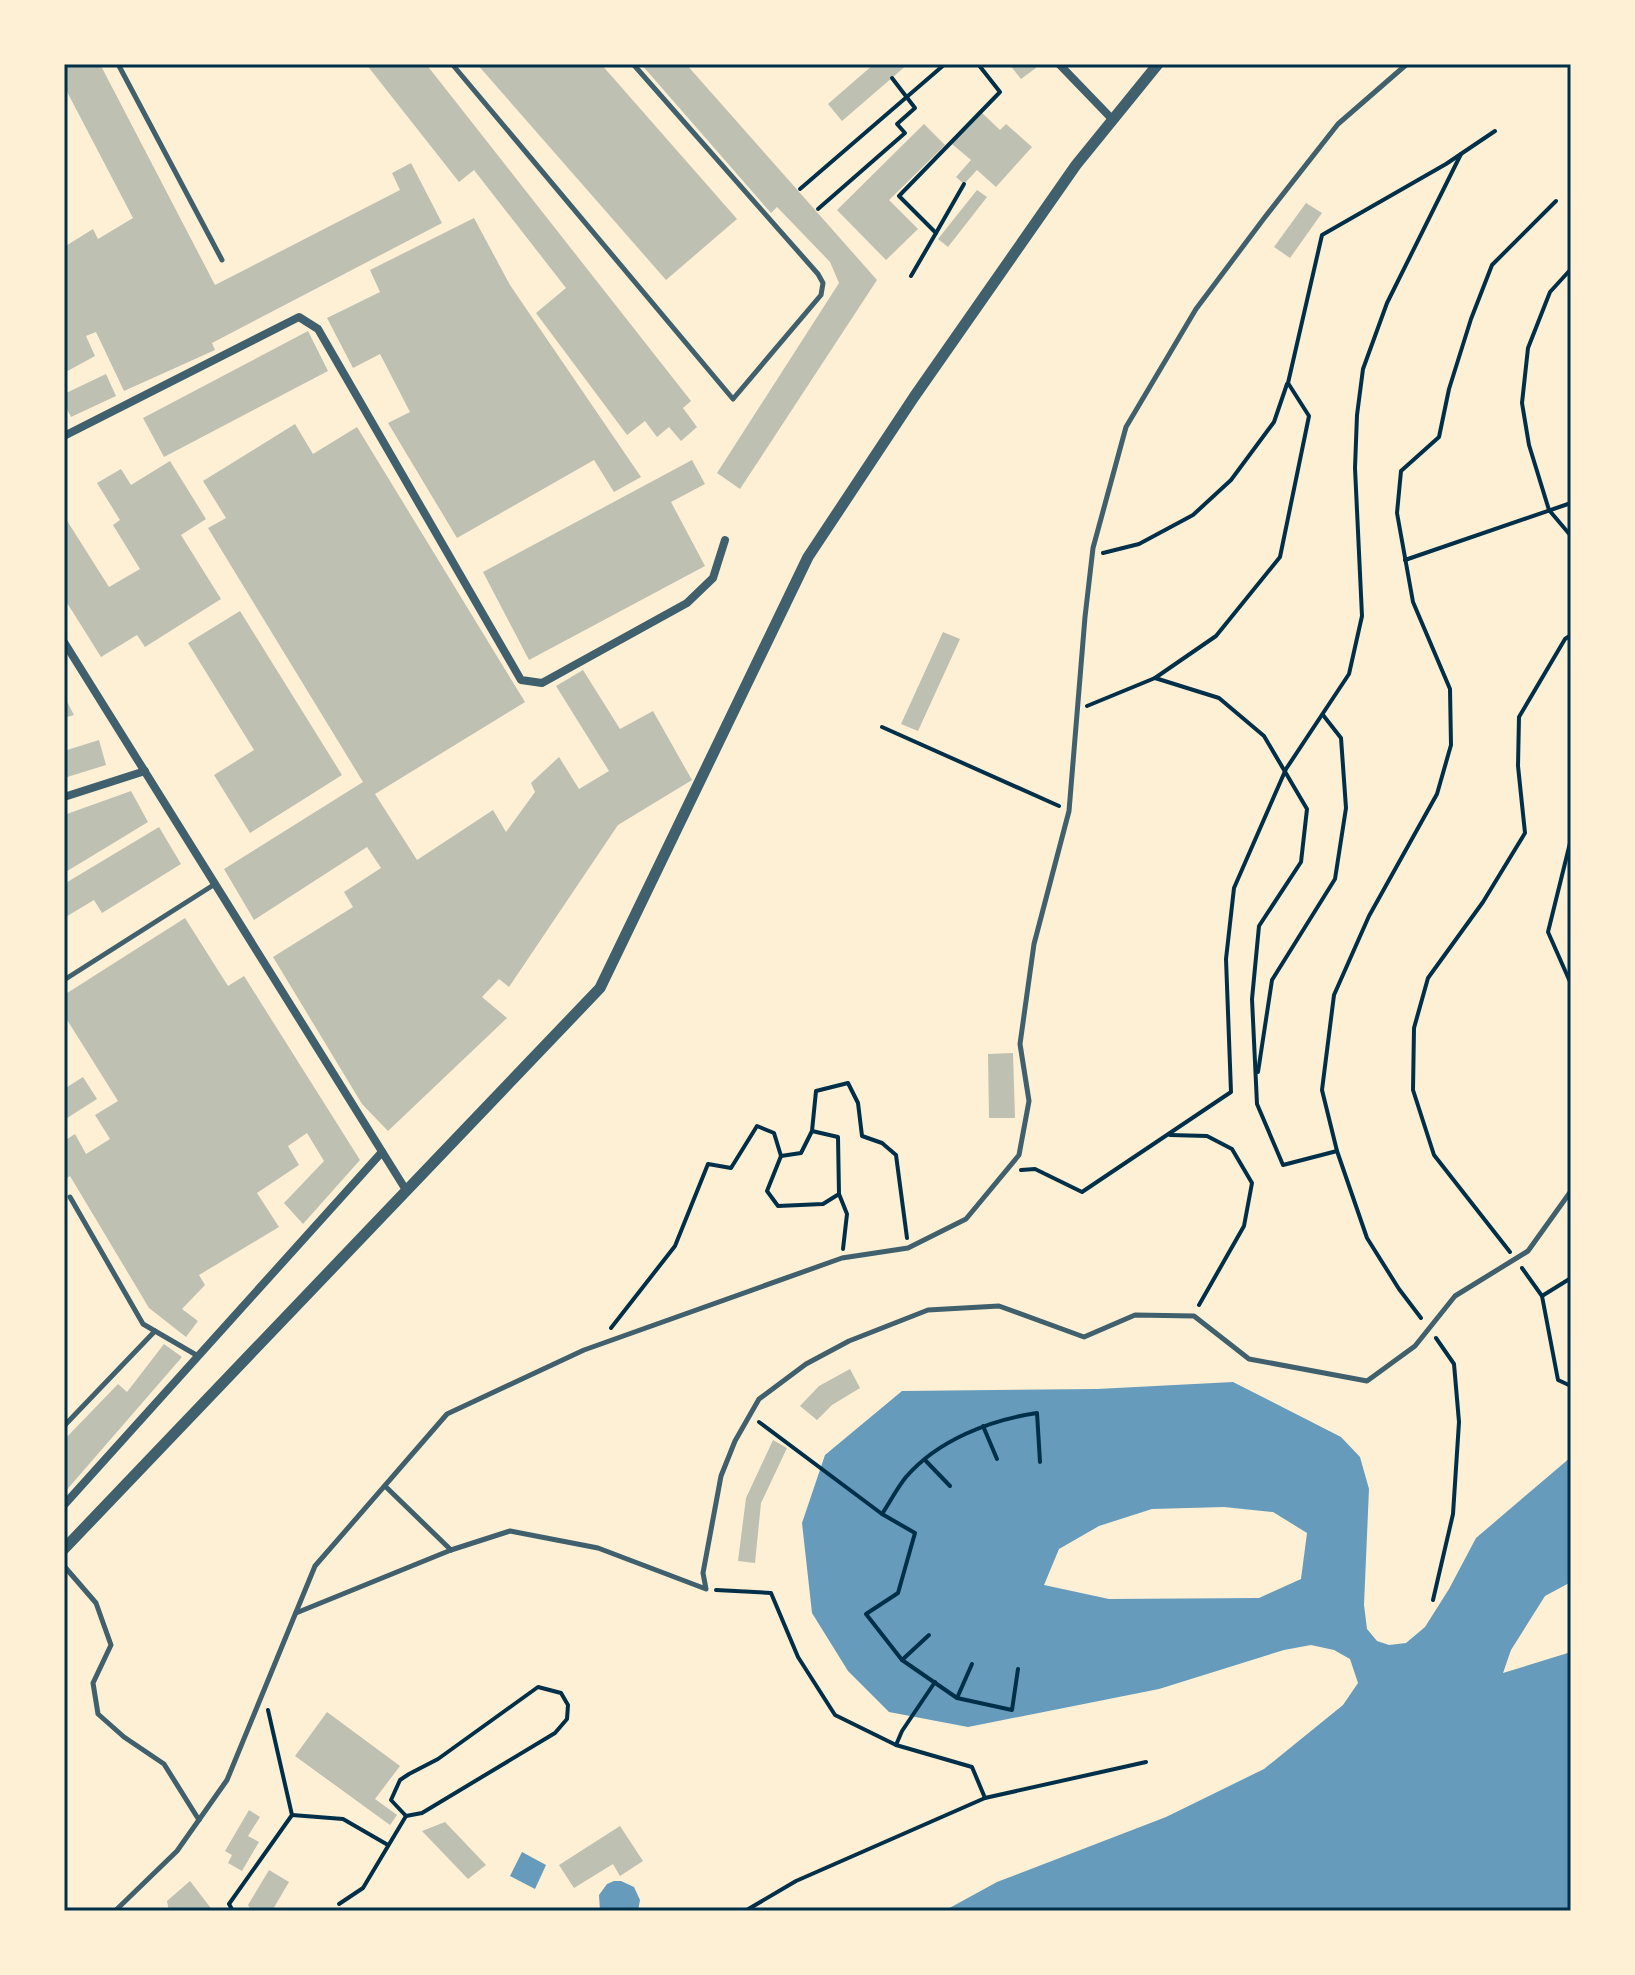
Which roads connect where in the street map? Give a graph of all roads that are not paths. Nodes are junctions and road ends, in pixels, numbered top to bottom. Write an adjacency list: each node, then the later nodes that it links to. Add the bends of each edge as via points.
1 (118, 64): 8 (lane)
2 (452, 64): 3 (lane, via 733,399 821,295 823,283)
3 (633, 64)
4 (1059, 64): 7 (street)
5 (1158, 64): 7 (street)
6 (1407, 64): 23 (lane, via 1338,124 1196,309 1126,427 1093,556 1069,811 1034,944 1020,1044 1029,1101 1019,1155 966,1219 908,1248 842,1258 598,1346 447,1414)
7 (1113, 120): 17 (street, via 914,397 808,557 600,988)
8 (222, 260)
9 (64, 436): 10 (street, via 299,317 318,329 521,680 542,683 687,603 713,578)
10 (725, 540)
11 (64, 642): 12 (street)
12 (145, 771): 13 (street); 14 (street)
13 (64, 797)
14 (215, 884): 15 (lane); 16 (street)
15 (64, 980)
16 (382, 1152): 17 (street); 21 (street)
17 (406, 1190): 25 (street)
18 (1571, 1191): 26 (lane, via 1528,1251 1455,1296 1415,1346 1367,1381 1249,1359 1194,1316 1135,1315 1084,1337 999,1306 928,1310 849,1341 759,1399 721,1476 703,1573 706,1589 598,1548 510,1531)
19 (70, 1197): 20 (lane, via 143,1324)
20 (155, 1331): 21 (lane); 22 (lane)
21 (199, 1357): 24 (street)
22 (64, 1426)
23 (385, 1486): 26 (lane); 28 (lane, via 315,1566)
24 (64, 1505)
25 (64, 1549)
26 (451, 1550): 28 (lane)
27 (64, 1566): 29 (lane, via 96,1603 111,1645 93,1683 98,1714 164,1764)
28 (295, 1614): 29 (lane, via 227,1780)
29 (199, 1820): 30 (lane, via 177,1851)
30 (115, 1911)

